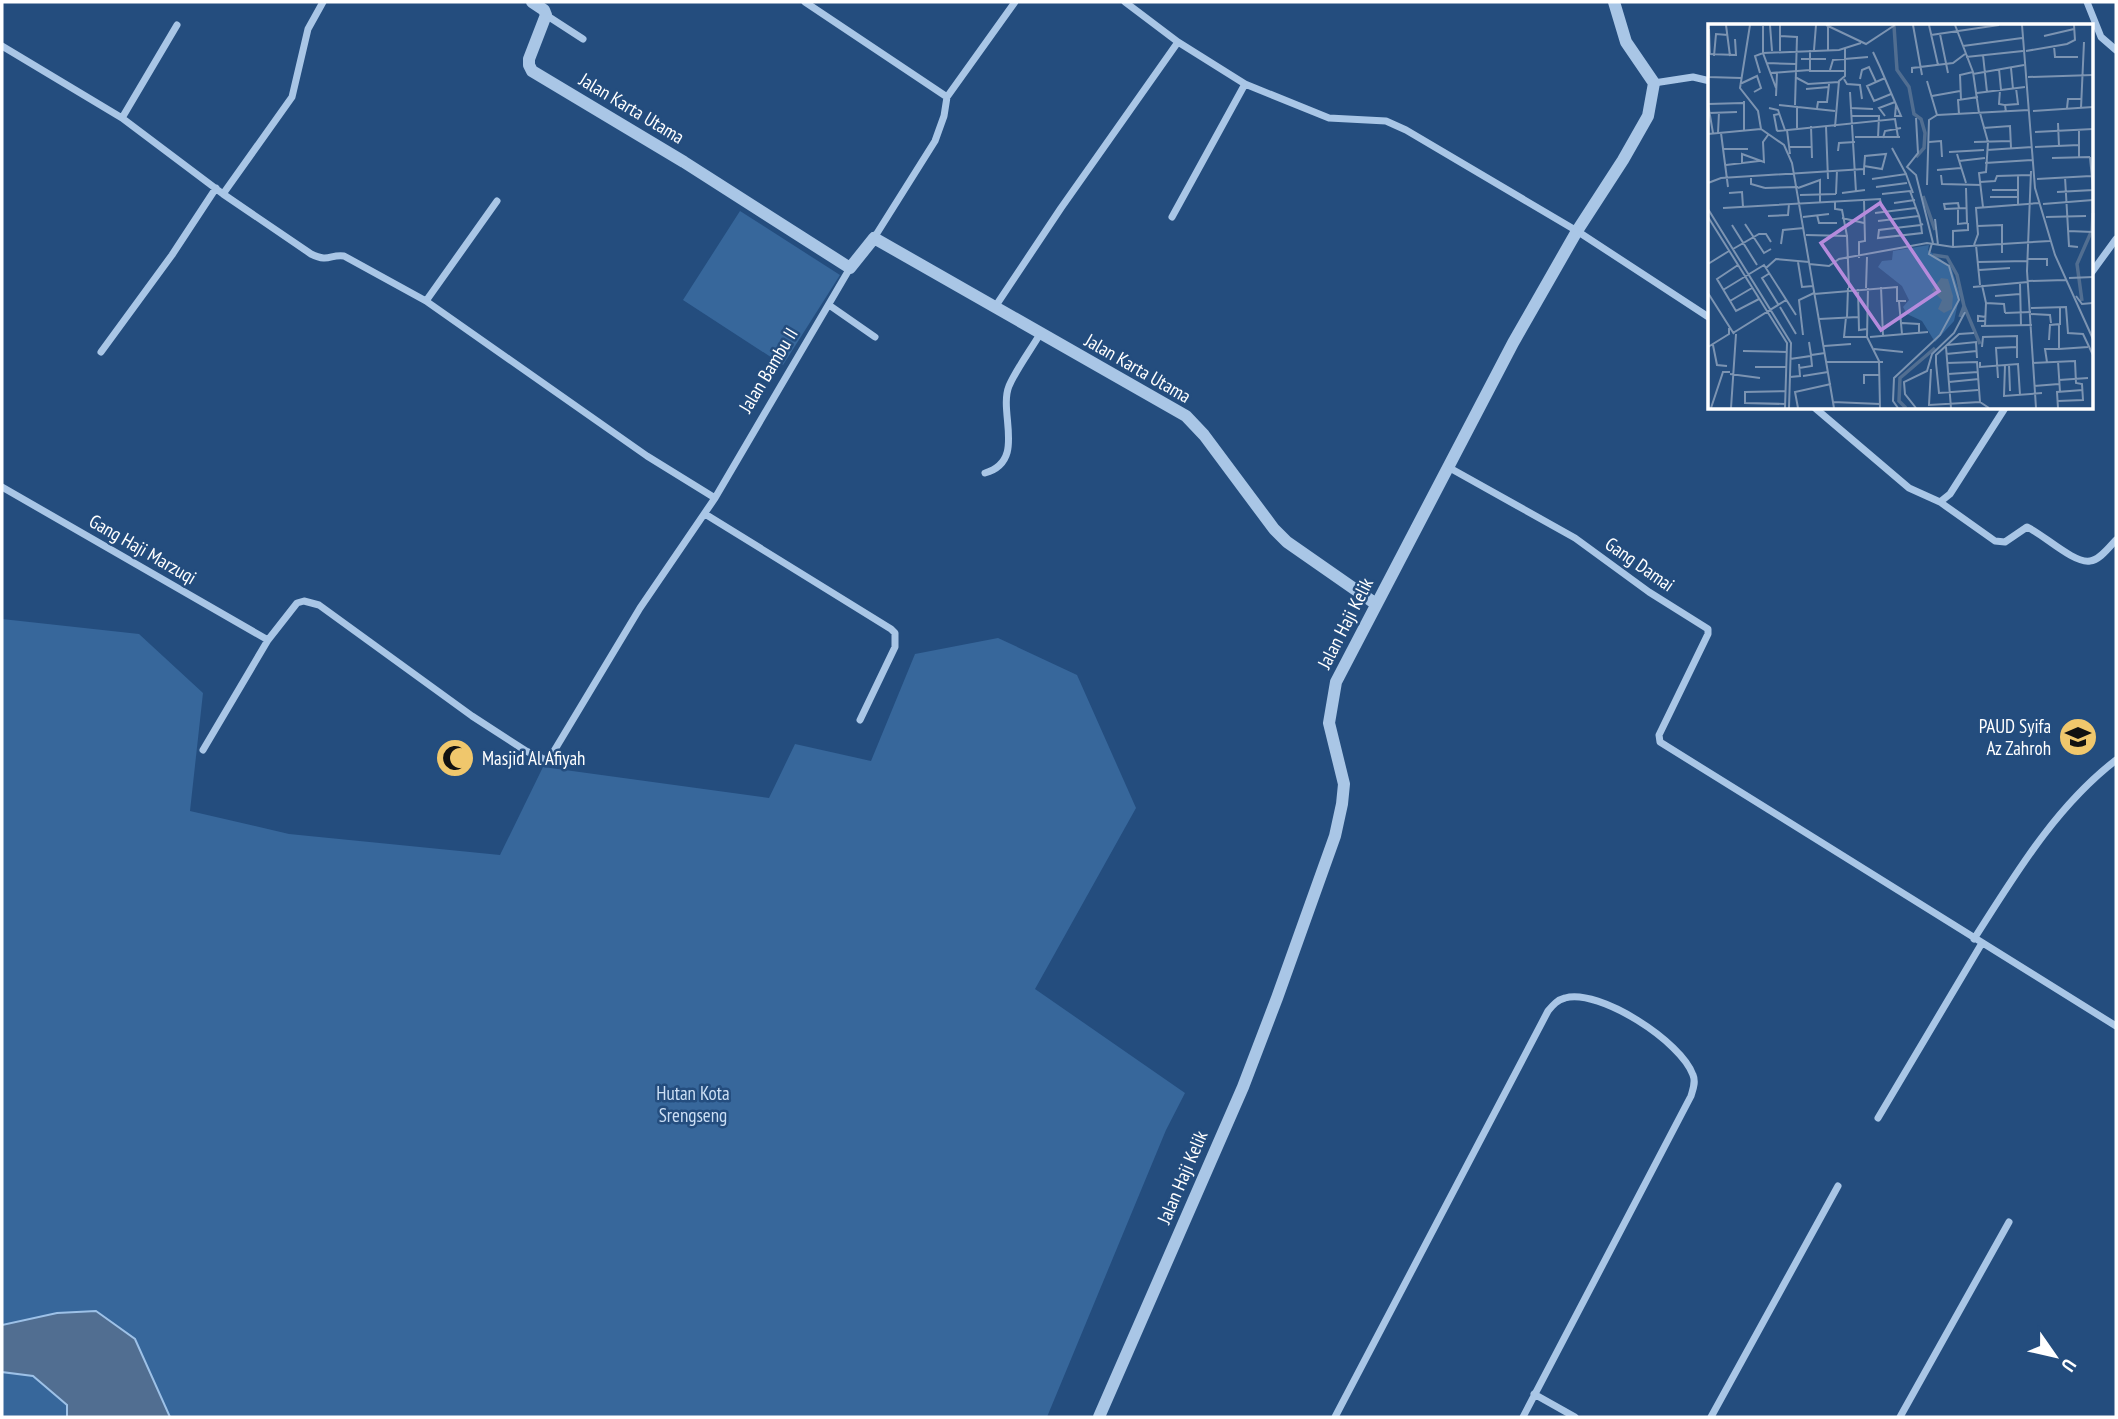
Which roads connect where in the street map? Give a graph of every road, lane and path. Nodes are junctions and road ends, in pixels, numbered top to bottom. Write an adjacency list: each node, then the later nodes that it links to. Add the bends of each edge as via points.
1 (323, 2): 20 (street, via 307,29 292,97)
2 (532, 2): 8 (street)
3 (805, 2): 17 (street)
4 (1015, 2): 17 (street, Jalan Bambu II)
5 (1125, 2): 11 (street)
6 (1614, 2): 15 (street, via 1626,42)
7 (2087, 2): 13 (street, via 2101,37)
8 (547, 15): 10 (street); 26 (street, Jalan Karta Utama, via 529,59 532,71)
9 (177, 25): 18 (street)
10 (583, 39)
11 (1178, 42): 16 (street); 30 (street)
12 (2, 46): 18 (street)
13 (2116, 50)
14 (1708, 81): 15 (street, via 1693,77)
15 (1654, 83): 23 (street, Jalan Haji Kelik, via 1648,116)
16 (1245, 84): 22 (street); 23 (street, via 1329,118 1386,121)
17 (947, 97): 24 (street, Jalan Bambu II, via 934,141)
18 (122, 118): 19 (street)
19 (216, 188): 20 (street); 34 (street)
20 (223, 194): 28 (street, via 311,254 324,260 344,256)
21 (497, 201): 28 (street)
22 (1172, 218)
23 (1577, 231): 31 (street); 37 (street, Jalan Haji Kelik)
24 (874, 238): 26 (street, Jalan Bambu II); 30 (street, Jalan Karta Utama)
25 (2116, 239): 27 (street)
26 (850, 268): 29 (street, Jalan Bambu II)
27 (2094, 269)
28 (426, 301): 40 (street, via 647,456)
29 (829, 305): 33 (street); 40 (street, Jalan Bambu II)
30 (995, 307): 32 (street, Jalan Karta Utama)
31 (1708, 317)
32 (1040, 334): 38 (street, via 1009,387 1009,443 1004,461); 44 (street, Jalan Karta Utama, via 1195,424 1287,542)
33 (875, 337)
34 (101, 352)
35 (1817, 410): 41 (street, via 1909,488)
36 (2004, 410): 41 (street, via 1950,494)
37 (1447, 466): 44 (street, Jalan Haji Kelik); 49 (street, Gang Damai, via 1575,538 1708,629 1659,739)
38 (985, 473)
39 (2, 487): 45 (street, Gang Haji Marzuqi)
40 (715, 498): 42 (street, Jalan Bambu II)
41 (1940, 502): 43 (street, via 1995,541 2005,542 2026,527 2078,560 2097,558)
42 (705, 514): 45 (street, Jalan Bambu II, via 640,608 546,761 472,716 312,601 297,603); 46 (street, via 895,633 895,647)
43 (2116, 540)
44 (1376, 604): 56 (street, Jalan Haji Kelik, via 1336,682 1331,702 1329,723 1344,784 1335,836 1243,1087)
45 (268, 639): 47 (street)
46 (860, 720)
47 (203, 750)
48 (2116, 761): 49 (street, via 2068,803)
49 (1973, 939): 50 (street)
50 (1982, 943): 51 (street); 52 (street)
51 (2116, 1026)
52 (1878, 1118)
53 (1838, 1186): 60 (street)
54 (2009, 1222): 61 (street)
55 (1534, 1394): 57 (street, via 1694,1086 1688,1066 1660,1035 1609,1005 1579,997 1567,997 1548,1011); 58 (street); 59 (street)
56 (1099, 1417)
57 (1335, 1417)
58 (1523, 1417)
59 (1575, 1417)
60 (1711, 1417)
61 (1900, 1417)

